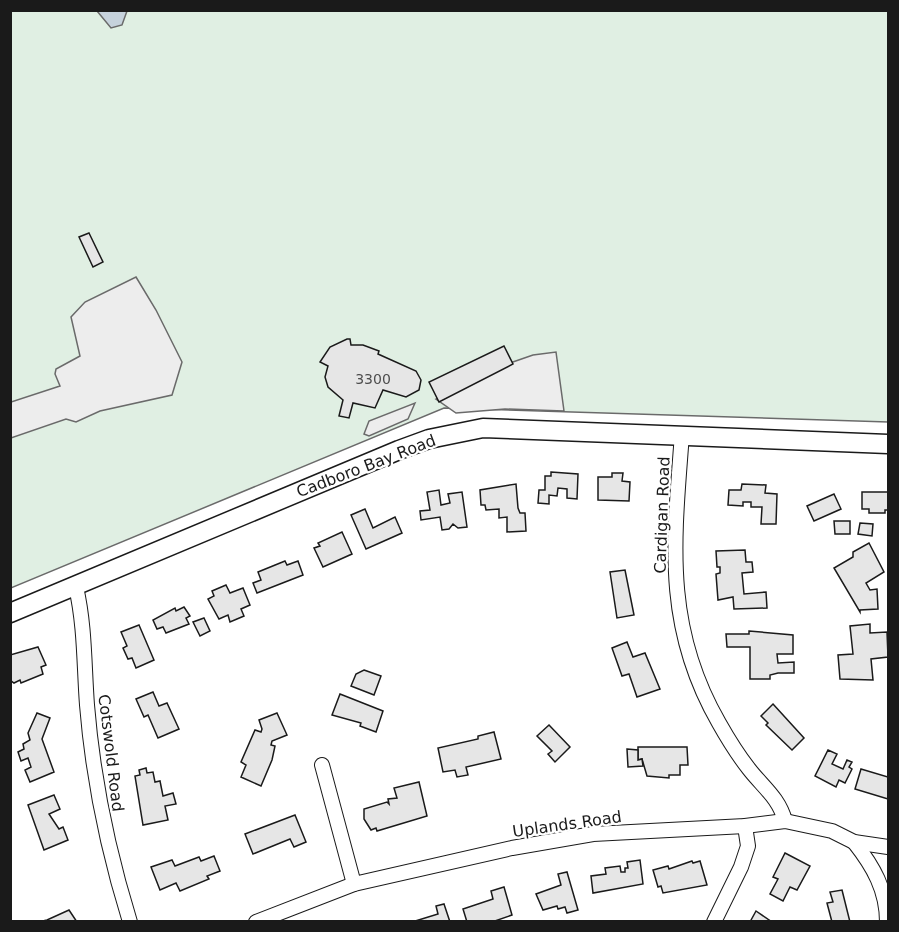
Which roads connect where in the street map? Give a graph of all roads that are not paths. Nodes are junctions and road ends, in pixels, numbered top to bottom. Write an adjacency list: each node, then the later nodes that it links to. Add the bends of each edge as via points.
1 (682, 434): 2 (main road, Cadboro Bay Road); 3 (main road, Cadboro Bay Road, via 483,428 429,440); 6 (street, Cardigan Road, via 674,561 687,644 718,723 749,770 781,806)
2 (888, 444)
3 (76, 586): 4 (main road, Cadboro Bay Road); 11 (street, Cotswold Road, via 83,617 87,705 97,790 114,872)
4 (10, 614)
5 (322, 765): 10 (street)
6 (785, 821): 7 (street, Uplands Road); 8 (street, Uplands Road, via 832,831)
7 (745, 826): 10 (street, Uplands Road, via 593,834); 13 (street, via 747,846 741,867)
8 (854, 842): 9 (street, Uplands Road); 14 (street, via 871,863 883,891)
9 (888, 847)
10 (354, 884): 12 (street, Uplands Road)
11 (130, 921)
12 (256, 921)
13 (714, 921)
14 (887, 921)

